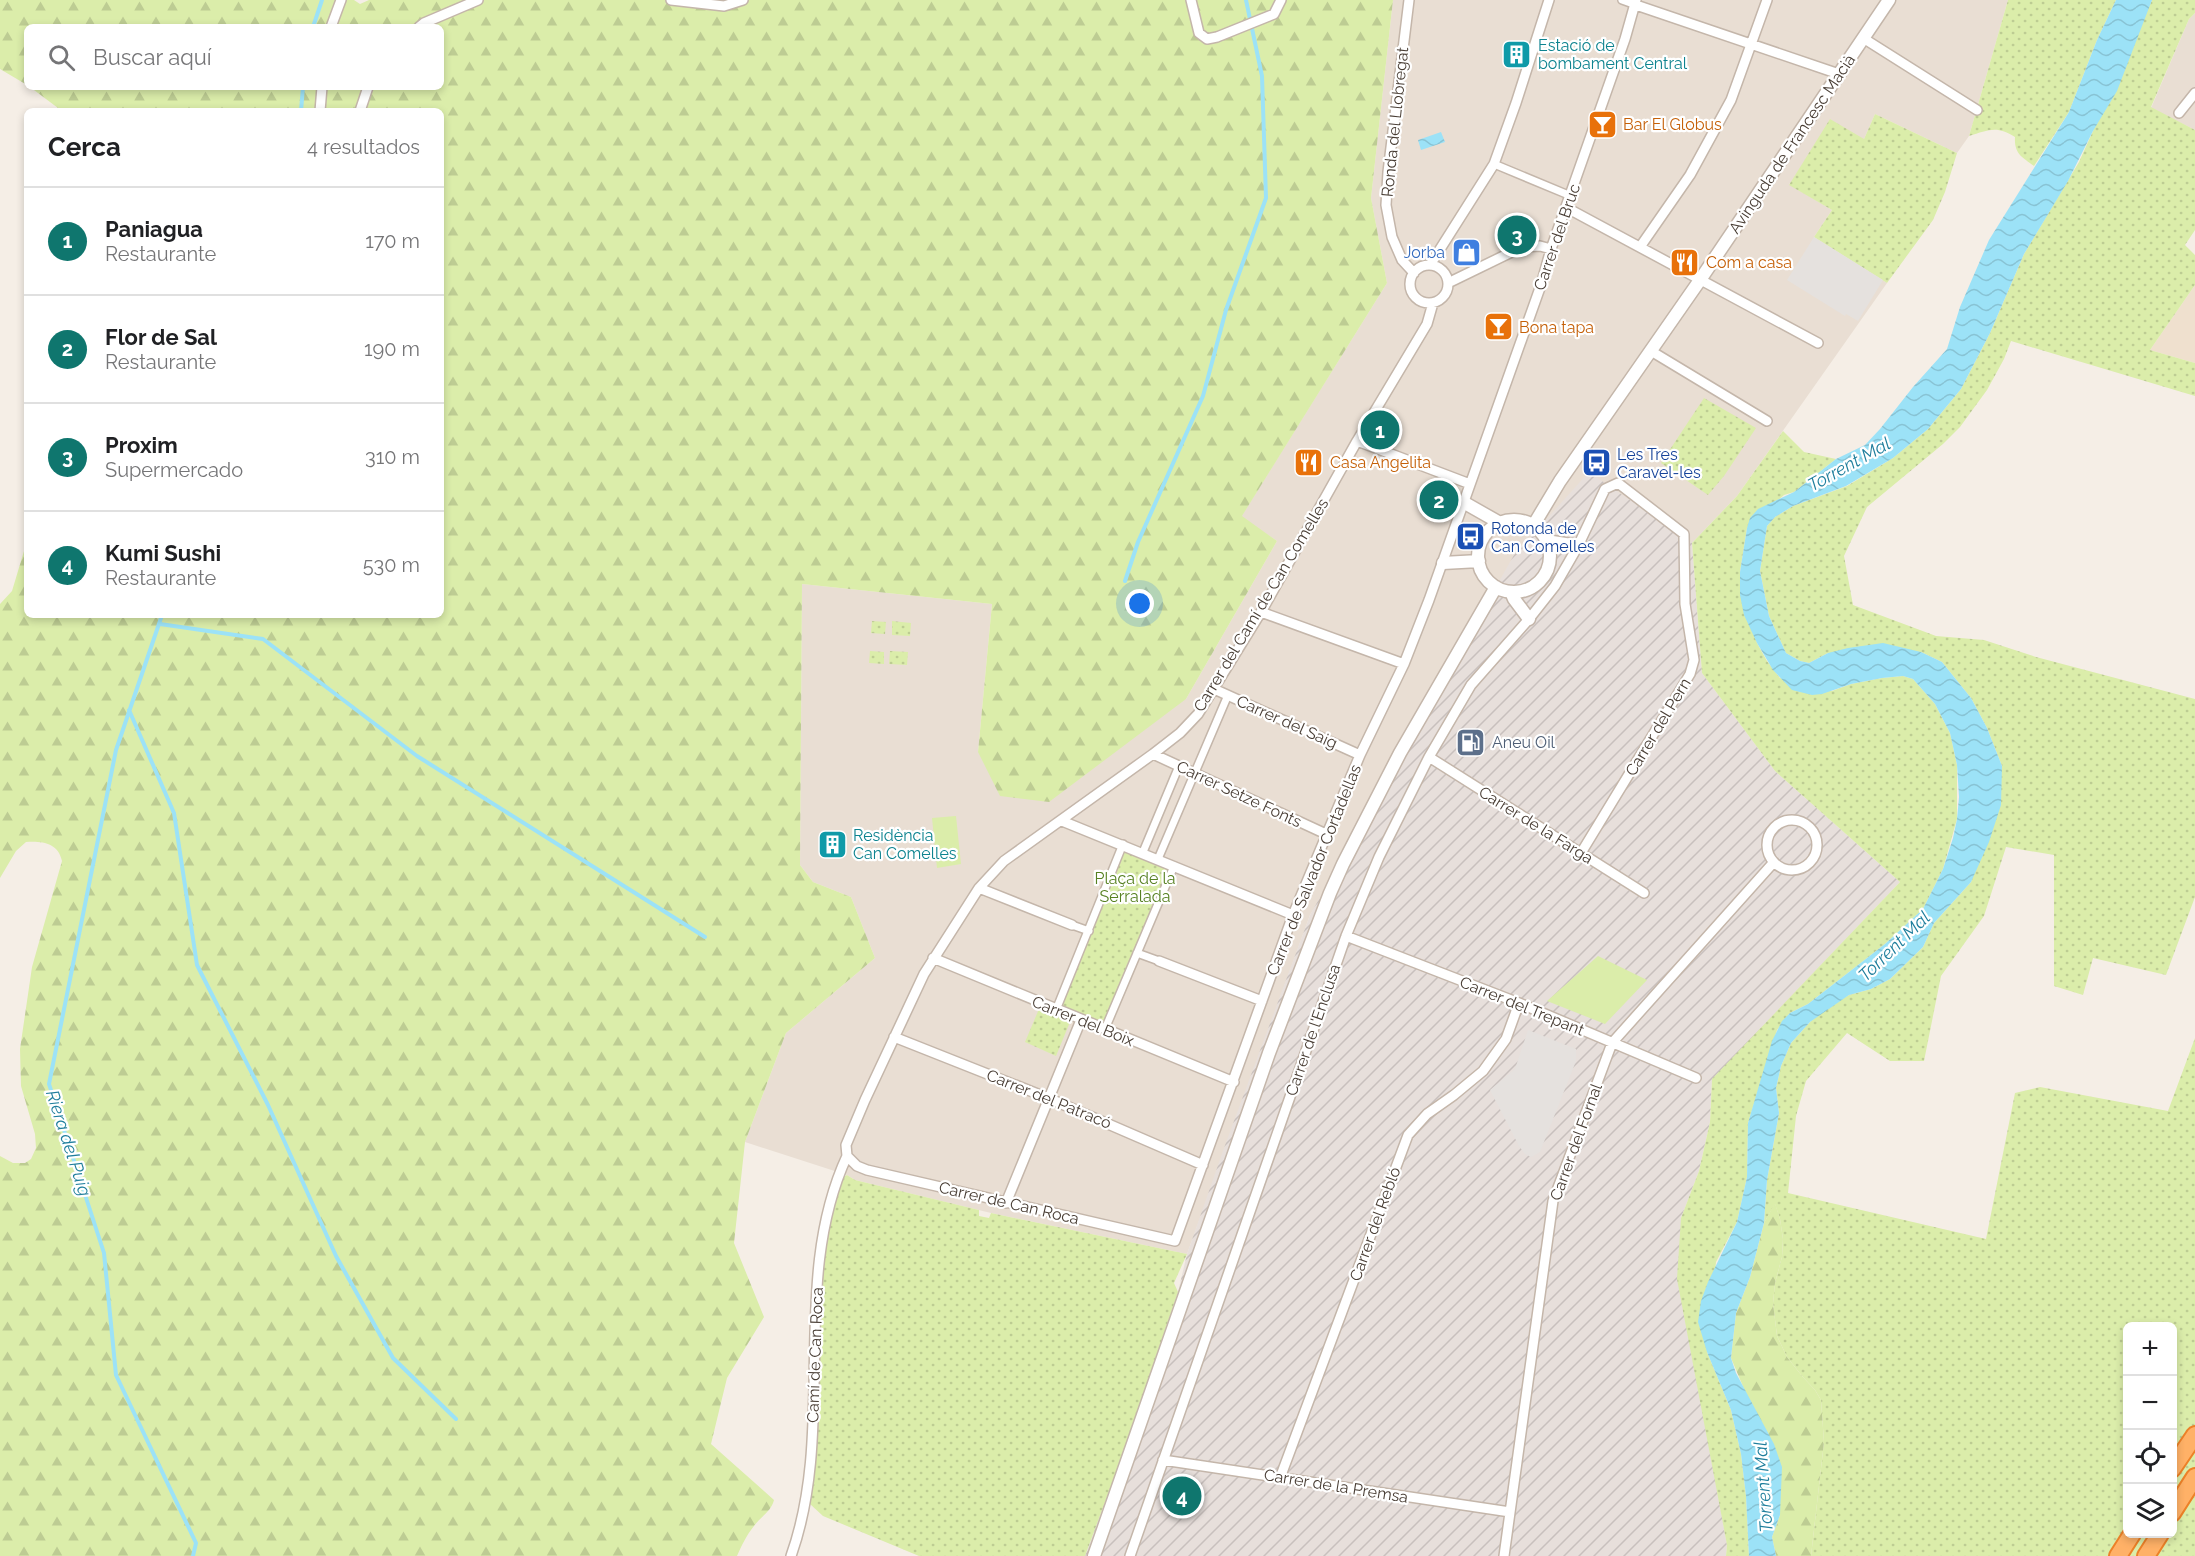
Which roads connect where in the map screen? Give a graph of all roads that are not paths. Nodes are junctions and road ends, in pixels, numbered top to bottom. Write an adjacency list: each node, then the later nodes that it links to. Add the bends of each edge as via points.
1 (341, 0): 14 (street)
2 (478, 0): 15 (street)
3 (671, 0): 4 (street, via 724,6)
4 (743, 0)
5 (1191, 0): 6 (street, via 1199,33 1207,39 1274,14)
6 (1281, 0)
7 (1419, 0): 12 (street)
8 (1549, 0): 26 (street)
9 (1622, 0): 13 (street)
10 (1767, 0): 17 (street)
11 (1889, 0): 16 (street, Avinguda de Francesc Macià)
12 (1409, 2): 32 (street, Ronda del Llobregat, via 1386,205 1392,237 1402,260)
13 (1636, 2): 17 (street); 27 (street, Carrer del Bruc)
14 (332, 24)
15 (423, 24)
16 (1863, 38): 18 (street, Avinguda de Francesc Macià); 24 (street)
17 (1752, 46): 18 (street); 29 (street, via 1731,100 1690,175)
18 (1839, 74): 33 (street, Avinguda de Francesc Macià)
19 (322, 90): 22 (street)
20 (367, 90): 23 (street)
21 (2195, 93): 25 (street)
22 (320, 108)
23 (361, 108)
24 (1977, 110)
25 (2179, 113)
26 (1494, 164): 27 (street); 31 (street)
27 (1571, 196): 28 (street, Carrer del Bruc)
28 (1567, 208): 29 (street); 30 (street, Carrer del Bruc)
29 (1640, 247): 33 (street)
30 (1551, 249): 34 (street, via 1522,247); 40 (street, Carrer del Bruc)
31 (1430, 265): 32 (street); 34 (street, via 1442,271)
32 (1414, 273): 35 (street, via 1410,283 1413,294 1422,302)
33 (1700, 280): 36 (street); 37 (street, Avinguda de Francesc Macià)
34 (1448, 283): 35 (street, via 1444,296)
35 (1433, 303): 39 (street, Carrer del Camí de Can Comelles, via 1427,324)
36 (1818, 343)
37 (1651, 351): 38 (street); 43 (street, Avinguda de Francesc Macià)
38 (1767, 421)
39 (1357, 441): 40 (street); 50 (street, Carrer del Camí de Can Comelles)
40 (1470, 484): 41 (street, Carrer del Bruc)
41 (1463, 502): 42 (street); 47 (street, Carrer de Salvador Cortadellas)
42 (1500, 523): 43 (street, via 1522,521); 46 (street, via 1485,535)
43 (1533, 526): 44 (street)
44 (1546, 541): 45 (street); 49 (street, via 1550,562 1540,581)
45 (1578, 546): 51 (street, Carrer de l'Enclusa); 64 (street, Carrer del Pern, via 1605,489 1618,483 1684,534 1685,604 1694,660 1690,674)
46 (1479, 561): 47 (street); 48 (street, via 1482,572)
47 (1443, 563): 52 (street, Carrer de Salvador Cortadellas)
48 (1496, 587): 49 (street); 101 (street, via 1400,753 1330,893 1273,1042)
49 (1511, 592): 51 (street)
50 (1261, 612): 52 (street); 53 (street, Carrer del Camí de Can Comelles)
51 (1529, 620): 57 (street, Carrer de l'Enclusa, via 1471,685)
52 (1404, 664): 56 (street, Carrer de Salvador Cortadellas)
53 (1214, 689): 54 (street, Carrer del Saig); 55 (street, Carrer del Camí de Can Comelles, via 1190,724)
54 (1228, 695): 56 (street, Carrer del Saig); 59 (street)
55 (1153, 754): 58 (street, Carrer Setze Fonts); 60 (street, Carrer del Camí de Can Comelles)
56 (1360, 755): 61 (street, Carrer de Salvador Cortadellas)
57 (1429, 757): 64 (street, Carrer de la Farga); 73 (street, Carrer de l'Enclusa, via 1379,857)
58 (1179, 766): 59 (street, Carrer Setze Fonts); 63 (street)
59 (1194, 773): 61 (street, Carrer Setze Fonts); 65 (street)
60 (1062, 820): 62 (street); 68 (street, Carrer del Camí de Can Comelles, via 1004,861)
61 (1326, 834): 70 (street, Carrer de Salvador Cortadellas)
62 (1123, 844): 63 (street); 72 (street)
63 (1143, 852): 65 (street)
64 (1581, 853): 69 (street, Carrer de la Farga)
65 (1158, 859): 67 (street)
66 (1774, 862): 66 (street, via 1790,870 1812,861 1817,844 1810,827 1794,820 1778,825 1770,834 1768,846); 83 (street, Carrer del Fornal)
67 (1174, 866): 70 (street); 74 (street)
68 (979, 888): 71 (street); 75 (street, Carrer del Camí de Can Comelles)
69 (1644, 893)
70 (1293, 915): 77 (street, Carrer de Salvador Cortadellas)
71 (1072, 925): 72 (street)
72 (1089, 931): 79 (street)
73 (1346, 936): 78 (street, Carrer del Trepant); 92 (street, Carrer de l'Enclusa)
74 (1137, 953): 76 (street); 81 (street)
75 (933, 958): 79 (street, Carrer del Boix); 82 (street, Carrer del Camí de Can Comelles)
76 (1159, 961): 77 (street)
77 (1262, 1001): 85 (street, Carrer de Salvador Cortadellas)
78 (1519, 1003): 83 (street, Carrer del Trepant); 95 (street, Carrer del Rebló, via 1506,1039 1483,1071 1427,1114 1408,1135)
79 (1056, 1010): 80 (street, Carrer del Boix)
80 (1082, 1020): 81 (street, Carrer del Boix); 86 (street)
81 (1105, 1029): 85 (street, Carrer del Boix)
82 (894, 1037): 86 (street, Carrer del Patracó); 87 (street, Carrer del Camí de Can Comelles, via 846,1145)
83 (1612, 1043): 84 (street, Carrer del Trepant); 97 (street, Carrer del Fornal, via 1553,1201)
84 (1696, 1078)
85 (1233, 1083): 88 (street, Carrer de Salvador Cortadellas)
86 (1048, 1098): 88 (street, Carrer del Patracó); 89 (street)
87 (847, 1156): 89 (street, Carrer de Can Roca, via 867,1170); 100 (street, Camí de Can Roca, via 835,1184 822,1240 809,1476)
88 (1203, 1164): 90 (street, Carrer de Salvador Cortadellas)
89 (1006, 1203): 90 (street, Carrer de Can Roca)
90 (1175, 1241)
91 (2195, 1435): 93 (highway)
92 (1163, 1460): 95 (street, Carrer de la Premsa); 102 (street, Carrer de l'Enclusa)
93 (2177, 1461)
94 (2195, 1477): 96 (highway)
95 (1280, 1478): 97 (street, Carrer de la Premsa)
96 (2177, 1505)
97 (1510, 1512): 103 (street, Carrer del Fornal)
98 (2129, 1538): 104 (highway)
99 (2157, 1538): 105 (highway)
100 (791, 1556)
101 (1094, 1556)
102 (1130, 1556)
103 (1504, 1556)
104 (2118, 1556)
105 (2146, 1556)

